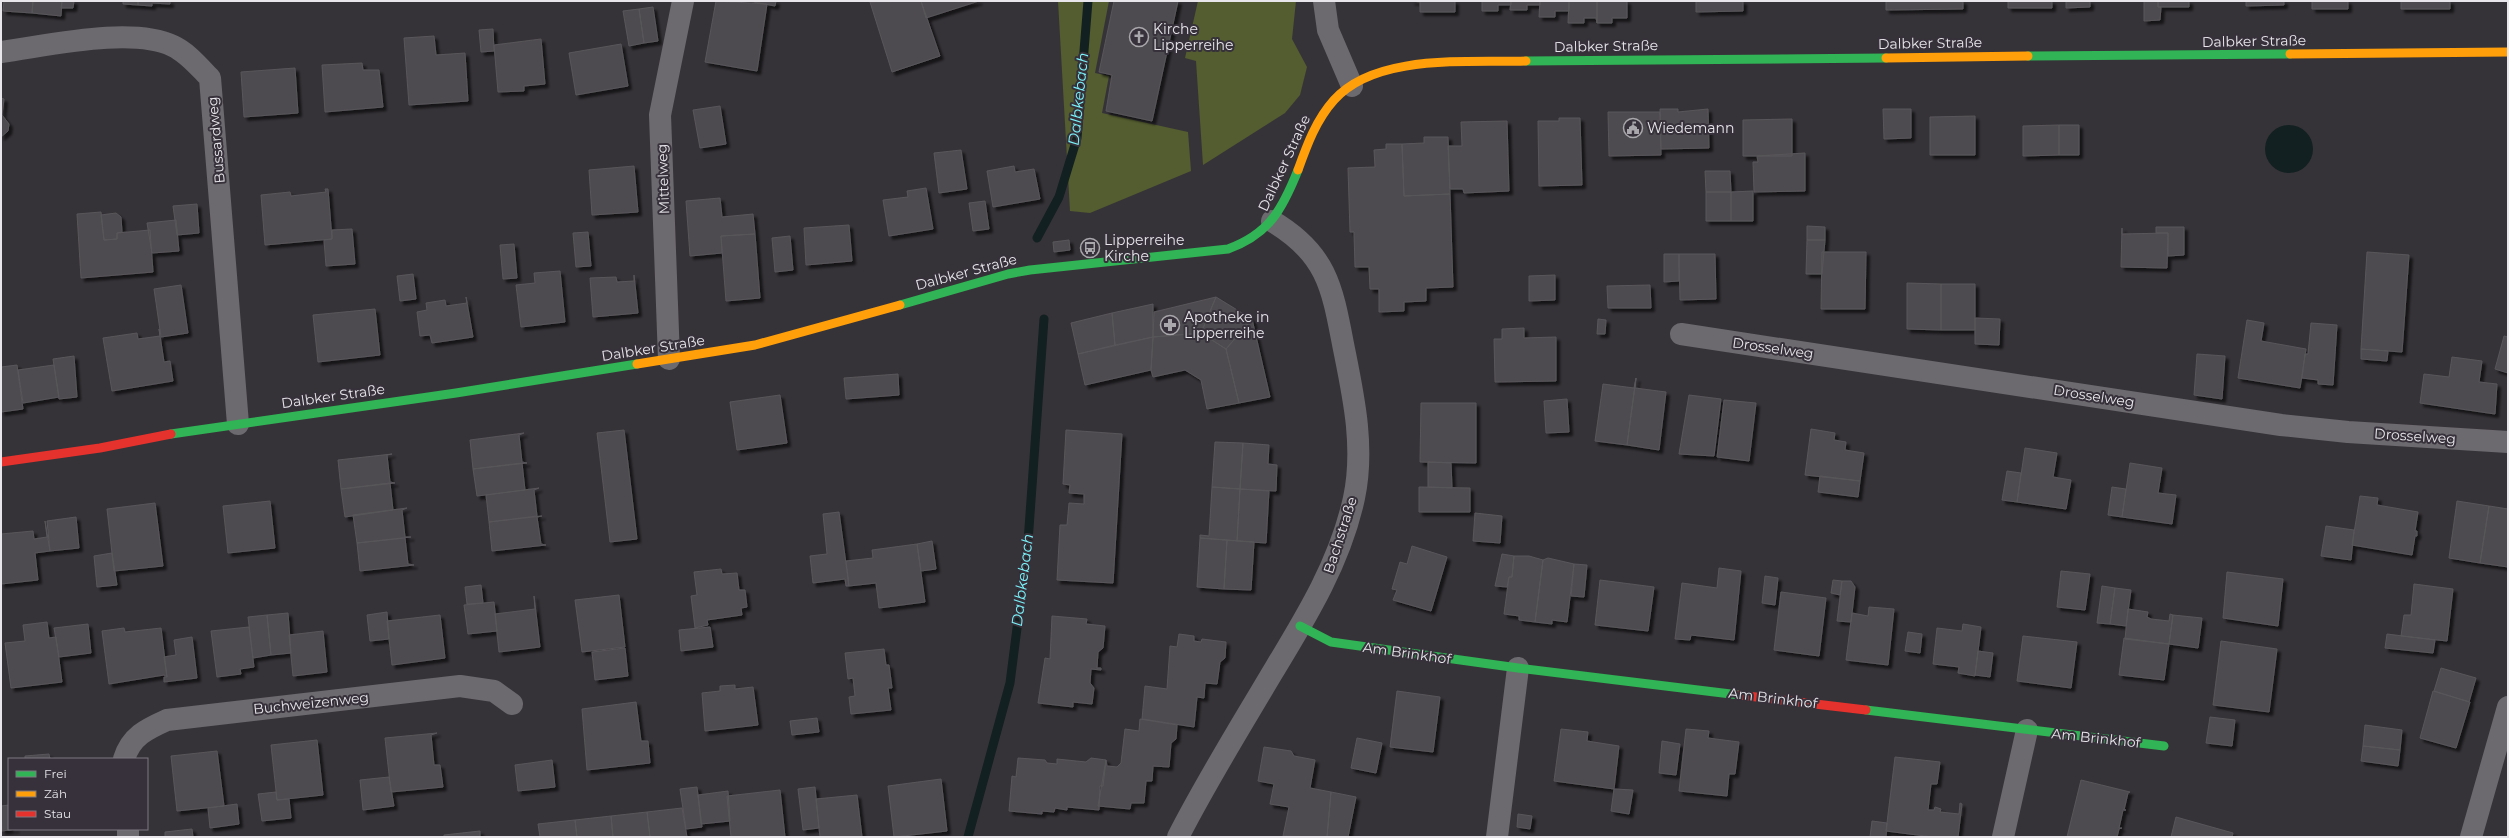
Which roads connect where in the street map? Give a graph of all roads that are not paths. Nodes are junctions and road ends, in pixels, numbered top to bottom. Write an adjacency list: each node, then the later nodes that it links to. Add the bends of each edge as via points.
1 (683, 1): 8 (street, Mittelweg, via 660,115)
2 (1324, 1): 5 (street, via 1328,30)
3 (1, 52): 9 (street, Bussardweg, via 126,37 173,46 190,57 210,78)
4 (2508, 52): 5 (street, Dalbker Straße, via 1530,61 1405,66 1378,73)
5 (1352, 86): 6 (street, Dalbker Straße, via 1327,107)
6 (1272, 221): 8 (street, Dalbker Straße, via 1259,234 1242,244 1221,251 1008,274 755,346); 12 (street, Bachstraße, via 1288,230 1310,250 1327,278 1357,418 1358,465 1354,497 1325,582)
7 (1681, 334): 10 (street, Drosselweg, via 2281,425)
8 (670, 359): 9 (street, Dalbker Straße)
9 (238, 424): 11 (street, Dalbker Straße)
10 (2508, 442)
11 (1, 462)
12 (1300, 626): 13 (street, Am Brinkhof, via 1331,642); 19 (street, Bachstraße, via 1204,787)
13 (1518, 668): 16 (street, Am Brinkhof); 20 (street)
14 (512, 704): 18 (street, Buchweizenweg, via 494,692 460,686 167,720 146,730 133,740)
15 (2508, 707): 22 (street)
16 (2027, 730): 17 (street, Am Brinkhof); 21 (street)
17 (2164, 746)
18 (124, 758)
19 (1178, 837)
20 (1497, 837)
21 (2003, 837)
22 (2471, 837)

